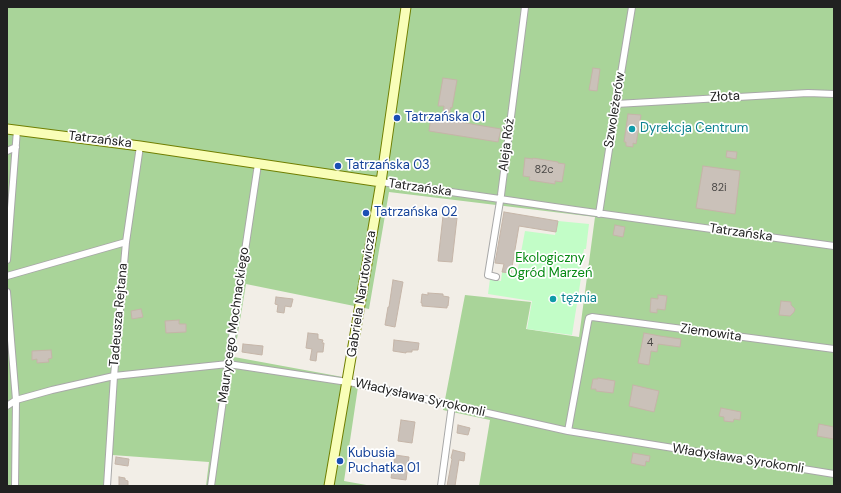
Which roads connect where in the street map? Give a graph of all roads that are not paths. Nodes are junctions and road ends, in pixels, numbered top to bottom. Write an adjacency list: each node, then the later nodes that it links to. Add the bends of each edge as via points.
1 (406, 7): 12 (street, Gabriela Narutowicza)
2 (525, 7): 13 (street, Aleja Róż)
3 (632, 7): 5 (street, Szwoleżerów)
4 (834, 94): 5 (street, Złota, via 808,93)
5 (616, 104): 14 (street, Szwoleżerów)
6 (7, 128): 7 (street, Tatrzańska)
7 (17, 130): 8 (street, Tatrzańska); 9 (street)
8 (140, 146): 11 (street, Tatrzańska); 15 (street, Tadeusza Rejtana)
9 (16, 147): 10 (street); 17 (street)
10 (7, 151)
11 (258, 164): 12 (street, Tatrzańska); 22 (street, Maurycego Mochnackiego)
12 (381, 182): 13 (street, Tatrzańska); 24 (street, Gabriela Narutowicza)
13 (500, 199): 14 (street, Tatrzańska); 19 (street, Aleja Róż, via 488,276)
14 (599, 214): 16 (street, Tatrzańska)
15 (126, 242): 18 (street); 23 (street, Tadeusza Rejtana)
16 (834, 246)
17 (7, 260)
18 (7, 276)
19 (496, 276)
20 (7, 292): 25 (street)
21 (834, 349): 28 (street, Ziemowita, via 592,317 588,322)
22 (228, 364): 23 (street, Władysława Syrokomli); 24 (street, Władysława Syrokomli); 32 (street, Maurycego Mochnackiego)
23 (114, 376): 25 (street, Władysława Syrokomli); 31 (street, Tadeusza Rejtana)
24 (347, 382): 26 (street, Władysława Syrokomli); 33 (street, Gabriela Narutowicza)
25 (16, 400): 27 (street, Władysława Syrokomli); 30 (street)
26 (452, 405): 28 (street, Władysława Syrokomli); 34 (street)
27 (7, 406)
28 (568, 431): 29 (street, Władysława Syrokomli)
29 (834, 474)
30 (15, 486)
31 (107, 486)
32 (211, 486)
33 (329, 486)
34 (441, 486)

